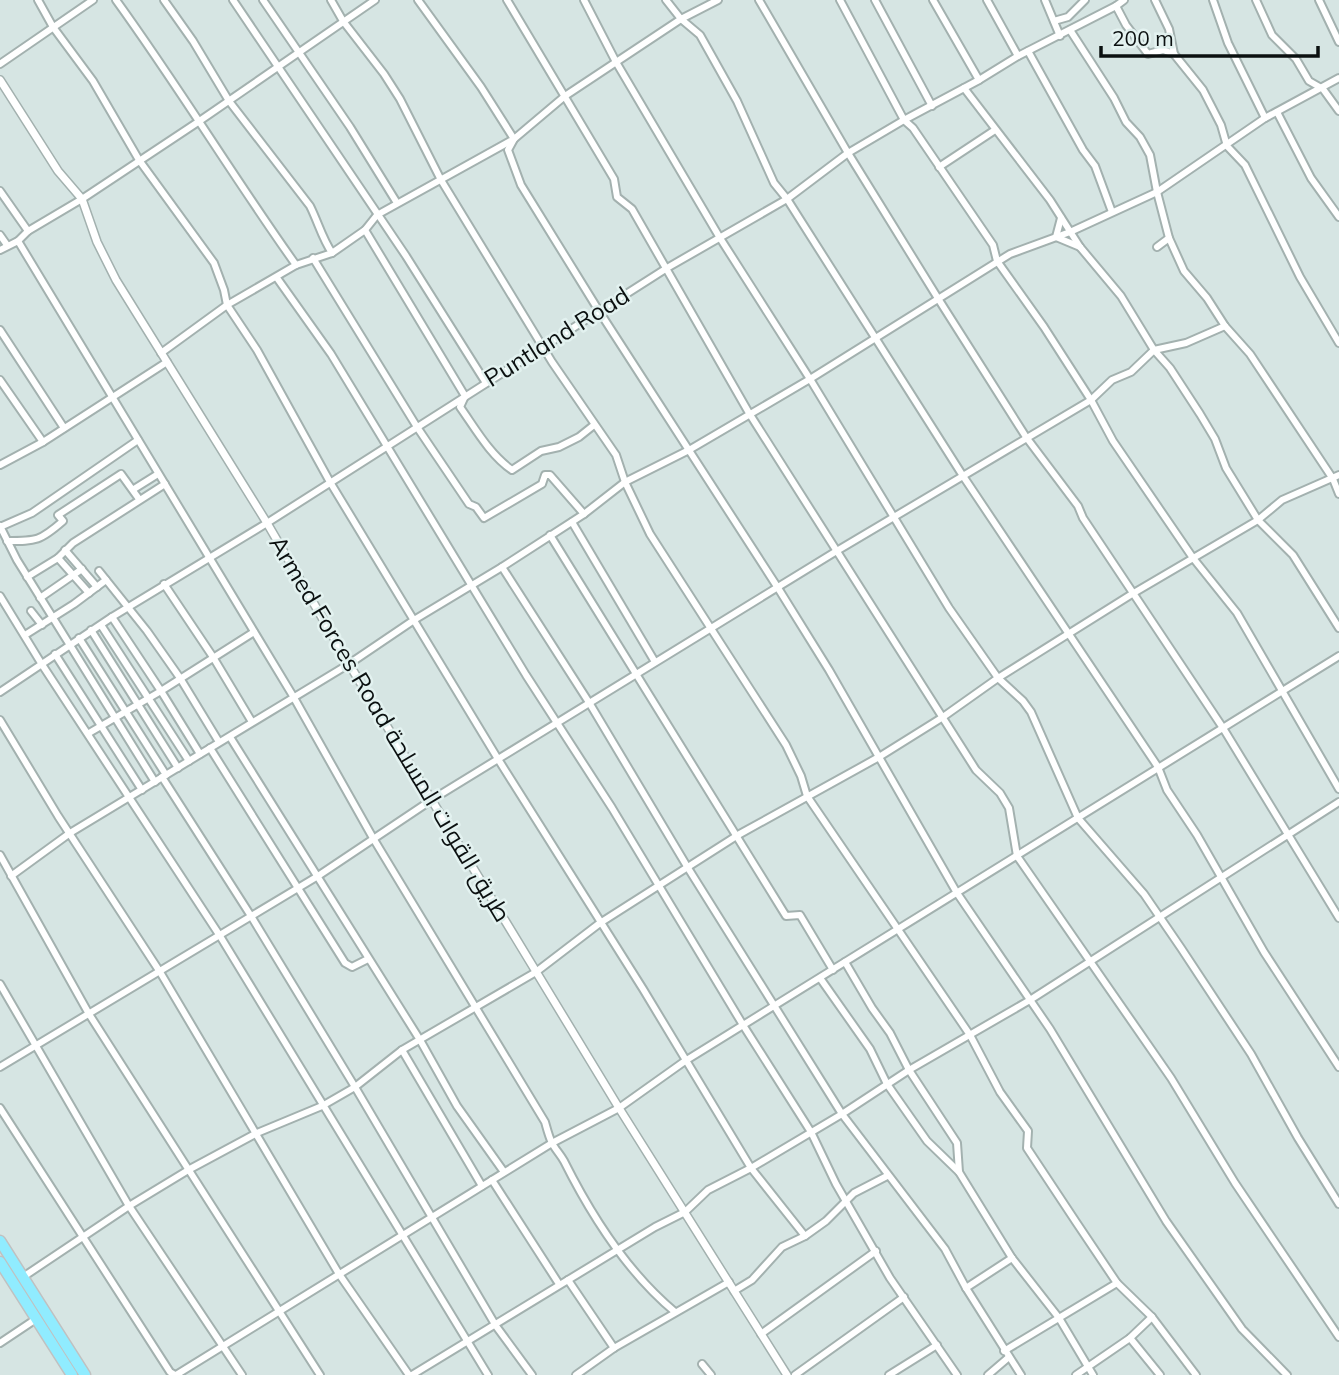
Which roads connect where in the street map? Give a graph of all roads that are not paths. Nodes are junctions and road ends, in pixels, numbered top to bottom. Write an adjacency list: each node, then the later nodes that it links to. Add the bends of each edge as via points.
1 (38, 0): 30 (street)
2 (93, 0): 30 (street)
3 (116, 0): 53 (street)
4 (164, 0): 47 (street)
5 (233, 0): 40 (street)
6 (263, 0): 35 (street)
7 (331, 0): 28 (street)
8 (374, 0): 28 (street)
9 (418, 0): 55 (street)
10 (507, 0): 46 (street)
11 (584, 0): 38 (street)
12 (666, 0): 27 (street)
13 (718, 0): 27 (street)
14 (759, 0): 57 (street)
15 (840, 0): 52 (street)
16 (875, 0): 48 (street)
17 (933, 0): 43 (street)
18 (987, 0): 37 (street)
19 (1045, 0): 29 (street)
20 (1086, 0): 29 (street, via 1068,17)
21 (1124, 0): 26 (street, Puntland Road)
22 (1154, 0): 36 (street, via 1169,29)
23 (1213, 0): 51 (street, via 1228,43)
24 (1256, 0): 45 (street, via 1272,35 1296,59 1309,81)
25 (1319, 0): 33 (street)
26 (1116, 6): 31 (street, Puntland Road); 36 (street, via 1147,54 1163,50)
27 (681, 19): 38 (street); 64 (street, via 700,35 774,183)
28 (343, 21): 35 (street); 60 (street, via 395,91)
29 (1054, 21): 32 (street)
30 (53, 27): 39 (street); 58 (street, via 93,81)
31 (1070, 30): 32 (street, Puntland Road); 62 (street, via 1150,155)
32 (1060, 36): 34 (street, Puntland Road)
33 (1339, 42)
34 (1028, 51): 37 (street, Puntland Road); 66 (street, via 1095,166)
35 (298, 53): 40 (street); 65 (street)
36 (1174, 54): 56 (street, via 1213,106)
37 (1018, 56): 43 (street, Puntland Road)
38 (616, 62): 46 (street); 76 (street)
39 (0, 64)
40 (278, 67): 47 (street); 67 (street)
41 (1339, 78): 45 (street)
42 (0, 80): 63 (street, Armed Forces Road طريق القوات المسلحة, via 58,171)
43 (979, 80): 44 (street, Puntland Road)
44 (964, 88): 48 (street, Puntland Road); 54 (street)
45 (1323, 89): 49 (street); 50 (street)
46 (565, 96): 55 (street); 86 (street, via 614,179 617,197 632,209)
47 (229, 101): 53 (street); 82 (street, via 310,206)
48 (932, 106): 52 (street, Puntland Road)
49 (1339, 111)
50 (1277, 113): 51 (street); 68 (street, via 1311,178)
51 (1265, 118): 56 (street)
52 (904, 120): 57 (street, Puntland Road); 59 (street)
53 (198, 122): 58 (street); 85 (street)
54 (995, 130): 59 (street); 69 (street)
55 (514, 139): 60 (street); 90 (street, via 508,150 511,164)
56 (1227, 146): 62 (street); 94 (street, via 1245,166)
57 (848, 153): 64 (street, Puntland Road); 88 (street)
58 (139, 160): 63 (street); 89 (street, via 214,263)
59 (939, 167): 84 (street, via 993,245)
60 (441, 180): 65 (street); 95 (street)
61 (0, 191): 71 (street)
62 (1157, 192): 66 (street); 75 (street)
63 (82, 198): 71 (street); 97 (street, Armed Forces Road طريق القوات المسلحة, via 116,280)
64 (787, 199): 76 (street, Puntland Road); 93 (street)
65 (397, 203): 67 (street)
66 (1112, 212): 72 (street)
67 (377, 215): 70 (street); 101 (street)
68 (1339, 217)
69 (1061, 218): 72 (street); 74 (street)
70 (365, 230): 82 (street); 102 (street)
71 (28, 231): 77 (street)
72 (1070, 232): 74 (street); 79 (street)
73 (0, 235): 78 (street)
74 (1056, 237): 79 (street); 84 (street)
75 (1169, 237): 80 (street); 91 (street, via 1184,271)
76 (720, 239): 86 (street, Puntland Road); 99 (street)
77 (18, 241): 78 (street); 103 (street)
78 (7, 245): 81 (street)
79 (1080, 247): 96 (street, via 1121,296)
80 (1157, 247)
81 (0, 250)
82 (332, 253): 83 (street)
83 (313, 258): 85 (street); 107 (street)
84 (997, 261): 88 (street); 104 (street)
85 (296, 265): 87 (street)
86 (667, 268): 90 (street, Puntland Road); 105 (street)
87 (277, 278): 89 (street); 112 (street, via 331,354)
88 (939, 300): 93 (street); 109 (street)
89 (227, 305): 97 (street); 118 (street)
90 (599, 311): 95 (street, Puntland Road); 113 (street)
91 (1226, 326): 96 (street); 117 (street)
92 (0, 330): 108 (street)
93 (876, 338): 99 (street); 116 (street)
94 (1339, 343)
95 (543, 347): 101 (street, Puntland Road); 106 (street)
96 (1154, 350): 104 (street); 128 (street, via 1200,414)
97 (161, 353): 98 (street, Armed Forces Road طريق القوات المسلحة)
98 (167, 362): 103 (street); 130 (street, Armed Forces Road طريق القوات المسلحة)
99 (810, 379): 105 (street); 127 (street)
100 (0, 380): 111 (street)
101 (486, 383): 102 (street, Puntland Road)
102 (465, 396): 106 (street, via 460,407 512,470 541,450 559,447); 107 (street, Puntland Road)
103 (111, 397): 108 (street); 110 (street)
104 (1091, 400): 109 (street); 138 (street, via 1113,441)
105 (749, 413): 113 (street); 135 (street)
106 (594, 425): 119 (street, via 616,455)
107 (416, 427): 112 (street, Puntland Road); 125 (street, via 469,504 484,518 542,484 544,475 551,475)
108 (64, 428): 111 (street)
109 (1026, 437): 116 (street); 150 (street, via 1077,506)
110 (138, 440): 115 (street); 124 (street)
111 (43, 442): 114 (street)
112 (386, 447): 118 (street, Puntland Road); 146 (street)
113 (689, 450): 119 (street); 148 (street)
114 (0, 465)
115 (158, 474): 120 (street); 121 (street)
116 (963, 476): 127 (street); 164 (street)
117 (1336, 477): 122 (street); 128 (street, via 1282,500)
118 (330, 482): 130 (street, Puntland Road); 157 (street)
119 (625, 482): 125 (street); 160 (street, via 650,534)
120 (165, 484): 123 (street); 137 (street)
121 (134, 489): 123 (street); 126 (street, via 118,475)
122 (1339, 494)
123 (139, 499): 134 (street)
124 (49, 500): 126 (street); 131 (street)
125 (584, 514): 129 (street)
126 (58, 515): 133 (street, via 62,521 42,538)
127 (894, 517): 135 (street); 176 (street)
128 (1258, 520): 138 (street); 161 (street, via 1293,555)
129 (572, 522): 132 (street); 171 (street)
130 (267, 523): 137 (street, Puntland Road); 173 (street, Armed Forces Road طريق القوات المسلحة)
131 (0, 527): 133 (street)
132 (550, 535): 139 (street); 174 (street)
133 (7, 541): 143 (street)
134 (65, 550): 136 (street); 140 (street)
135 (835, 552): 148 (street); 185 (street)
136 (58, 558): 142 (street); 143 (street)
137 (209, 558): 145 (street, Puntland Road); 163 (street)
138 (1193, 558): 150 (street); 177 (street, via 1237,612)
139 (502, 567): 146 (street); 183 (street)
140 (82, 569): 142 (street); 147 (street)
141 (99, 571): 144 (street)
142 (73, 576): 149 (street); 152 (street)
143 (27, 577): 152 (street)
144 (106, 580): 147 (street); 153 (street)
145 (164, 584): 153 (street, Puntland Road); 170 (street)
146 (471, 584): 157 (street); 189 (street)
147 (97, 587): 149 (street)
148 (778, 588): 160 (street); 197 (street)
149 (89, 593): 156 (street)
150 (1132, 594): 164 (street); 191 (street)
151 (0, 596): 165 (street)
152 (40, 598): 156 (street)
153 (128, 608): 155 (street, Puntland Road); 175 (street)
154 (31, 611): 158 (street)
155 (112, 617): 159 (street, Puntland Road); 178 (street)
156 (53, 618): 158 (street); 167 (street)
157 (414, 620): 173 (street); 198 (street)
158 (42, 625): 165 (street)
159 (101, 625): 162 (street, Puntland Road); 181 (street)
160 (712, 628): 171 (street); 206 (street, via 786,745)
161 (1339, 628)
162 (91, 630): 166 (street, Puntland Road); 182 (street)
163 (254, 632): 170 (street); 180 (street)
164 (1070, 634): 176 (street); 200 (street)
165 (25, 635): 172 (street)
166 (79, 638): 167 (street, Puntland Road); 184 (street)
167 (69, 645): 168 (street, Puntland Road); 186 (street)
168 (55, 654): 172 (street, Puntland Road); 190 (street)
169 (1339, 656): 177 (street)
170 (213, 657): 175 (street); 188 (street)
171 (655, 662): 174 (street)
172 (41, 663): 179 (street, Puntland Road); 192 (street)
173 (349, 664): 180 (street); 208 (street, Armed Forces Road طريق القوات المسلحة)
174 (636, 674): 183 (street); 213 (street)
175 (180, 678): 178 (street); 194 (street)
176 (998, 678): 185 (street); 210 (street, via 1031,712)
177 (1284, 690): 191 (street); 204 (street)
178 (161, 691): 181 (street); 196 (street)
179 (0, 692)
180 (293, 696): 188 (street); 214 (street)
181 (150, 697): 182 (street); 199 (street)
182 (138, 704): 184 (street); 201 (street)
183 (590, 704): 189 (street); 217 (street)
184 (127, 712): 186 (street); 202 (street)
185 (943, 717): 197 (street); 216 (street, via 976,770 1009,808)
186 (115, 719): 190 (street); 203 (street)
187 (0, 720): 211 (street)
188 (252, 722): 193 (street)
189 (556, 723): 198 (street); 221 (street)
190 (103, 726): 192 (street); 205 (street)
191 (1223, 728): 200 (street); 212 (street)
192 (89, 733): 207 (street)
193 (230, 737): 194 (street); 219 (street)
194 (219, 742): 195 (street)
195 (210, 748): 196 (street); 222 (street)
196 (200, 754): 199 (street)
197 (879, 757): 206 (street); 223 (street)
198 (498, 759): 208 (street); 227 (street)
199 (190, 761): 201 (street)
200 (1158, 767): 210 (street); 220 (street, via 1167,790)
201 (178, 768): 202 (street)
202 (164, 776): 203 (street); 224 (street)
203 (155, 782): 205 (street)
204 (1339, 789)
205 (142, 790): 207 (street)
206 (807, 796): 213 (street); 228 (street)
207 (128, 798): 211 (street); 229 (street)
208 (433, 799): 214 (street); 235 (street, Armed Forces Road طريق القوات المسلحة)
209 (1339, 802): 212 (street)
210 (1078, 818): 216 (street); 225 (street)
211 (70, 833): 218 (street); 234 (street)
212 (1287, 834): 220 (street); 226 (street)
213 (738, 835): 217 (street); 233 (street, via 786,916 800,915)
214 (373, 838): 219 (street); 239 (street)
215 (0, 855): 218 (street)
216 (1017, 856): 223 (street); 231 (street)
217 (688, 868): 221 (street); 240 (street)
218 (11, 876): 241 (street)
219 (318, 876): 222 (street); 230 (street)
220 (1221, 878): 225 (street); 249 (street)
221 (659, 885): 227 (street); 242 (street)
222 (296, 887): 224 (street); 230 (street, via 345,963 352,967)
223 (957, 892): 228 (street); 238 (street)
224 (251, 916): 229 (street); 252 (street)
225 (1160, 917): 231 (street); 268 (street, via 1251,1054)
226 (1339, 918)
227 (600, 923): 235 (street); 247 (street)
228 (897, 930): 232 (street); 243 (street)
229 (219, 936): 234 (street); 253 (street)
230 (368, 959): 244 (street)
231 (1091, 961): 238 (street); 296 (street)
232 (845, 962): 233 (street); 250 (street)
233 (833, 970): 236 (street)
234 (160, 972): 241 (street); 258 (street)
235 (536, 972): 239 (street); 255 (street, Armed Forces Road طريق القوات المسلحة)
236 (820, 978): 240 (street); 251 (street, via 870,1049)
237 (0, 984): 245 (street)
238 (1030, 1000): 243 (street); 327 (street, via 1200,1272 1242,1329)
239 (476, 1005): 244 (street); 259 (street, via 545,1122)
240 (776, 1006): 242 (street); 256 (street)
241 (89, 1014): 245 (street); 261 (street)
242 (743, 1025): 247 (street); 257 (street)
243 (970, 1035): 250 (street); 284 (street, via 1000,1092 1028,1131 1027,1148)
244 (420, 1040): 246 (street); 262 (street, via 457,1106)
245 (37, 1046): 248 (street); 269 (street)
246 (402, 1050): 252 (street); 266 (street)
247 (685, 1060): 255 (street); 260 (street)
248 (0, 1067)
249 (1339, 1067)
250 (909, 1070): 251 (street); 263 (street, via 957,1143)
251 (887, 1084): 256 (street); 263 (street, via 927,1141)
252 (355, 1087): 253 (street); 271 (street)
253 (322, 1106): 258 (street); 273 (street)
254 (0, 1108): 272 (street)
255 (619, 1108): 259 (street); 270 (street, Armed Forces Road طريق القوات المسلحة)
256 (842, 1114): 257 (street); 264 (street)
257 (811, 1132): 260 (street); 267 (street)
258 (257, 1133): 261 (street); 280 (street)
259 (552, 1143): 262 (street); 276 (street)
260 (751, 1168): 270 (street, via 708,1190); 274 (street)
261 (190, 1169): 269 (street); 289 (street)
262 (504, 1172): 265 (street)
263 (959, 1172): 278 (street)
264 (887, 1176): 267 (street); 286 (street, via 945,1249)
265 (492, 1180): 266 (street); 285 (street)
266 (482, 1186): 271 (street)
267 (846, 1202): 274 (street); 277 (street)
268 (1339, 1204)
269 (129, 1206): 272 (street); 301 (street)
270 (685, 1212): 276 (street); 283 (street, Armed Forces Road طريق القوات المسلحة)
271 (433, 1216): 273 (street); 294 (street)
272 (83, 1236): 281 (street); 309 (street)
273 (401, 1236): 280 (street); 299 (street)
274 (805, 1236): 287 (street, via 782,1247 752,1280)
275 (0, 1241): 281 (highway)
276 (619, 1249): 282 (street); 290 (street, via 639,1277)
277 (876, 1251): 288 (street); 295 (street)
278 (1012, 1258): 286 (street); 292 (street)
279 (0, 1262): 293 (highway)
280 (339, 1274): 289 (street); 312 (street)
281 (23, 1277): 308 (highway)
282 (568, 1280): 285 (street); 302 (street)
283 (729, 1282): 287 (street, Armed Forces Road طريق القوات المسلحة); 290 (street)
284 (1116, 1283): 291 (street); 292 (street)
285 (559, 1284): 294 (street)
286 (966, 1288): 303 (street)
287 (734, 1291): 295 (street, Armed Forces Road طريق القوات المسلحة)
288 (904, 1297): 300 (street); 318 (street)
289 (279, 1311): 301 (street); 311 (street)
290 (675, 1312): 302 (street)
291 (1152, 1317): 297 (street); 326 (street)
292 (1059, 1318): 303 (street); 306 (street)
293 (36, 1319): 298 (street); 307 (highway)
294 (496, 1326): 299 (street); 314 (street)
295 (761, 1334): 317 (street, Armed Forces Road طريق القوات المسلحة)
296 (1339, 1336)
297 (1130, 1338): 306 (street); 325 (street)
298 (0, 1343)
299 (467, 1343): 312 (street); 313 (street)
300 (937, 1345): 319 (street); 320 (street)
301 (223, 1346): 309 (street); 310 (street)
302 (614, 1348): 315 (street)
303 (1004, 1350): 304 (street)
304 (1009, 1357): 321 (street); 322 (street)
305 (702, 1364): 316 (street)
306 (1088, 1367): 323 (street); 324 (street)
307 (72, 1375)
308 (85, 1375)
309 (175, 1375)
310 (242, 1375)
311 (320, 1375)
312 (411, 1375)
313 (488, 1375)
314 (532, 1375)
315 (576, 1375)
316 (710, 1375)
317 (787, 1375)
318 (795, 1375)
319 (888, 1375)
320 (957, 1375)
321 (988, 1375)
322 (1021, 1375)
323 (1076, 1375)
324 (1093, 1375)
325 (1160, 1375)
326 (1196, 1375)
327 (1287, 1375)

